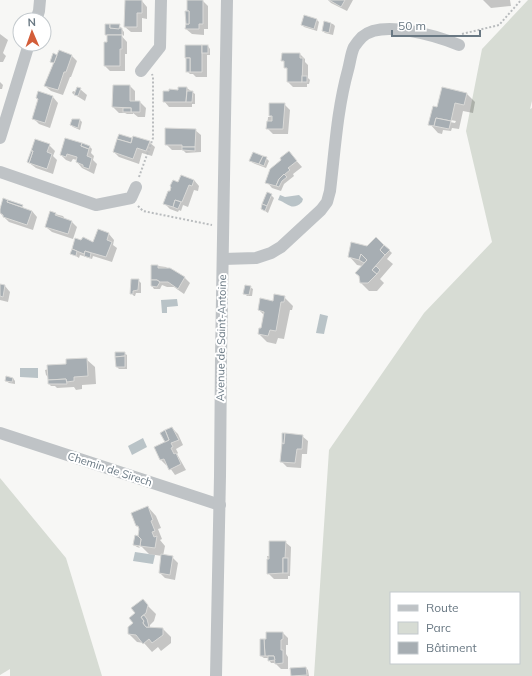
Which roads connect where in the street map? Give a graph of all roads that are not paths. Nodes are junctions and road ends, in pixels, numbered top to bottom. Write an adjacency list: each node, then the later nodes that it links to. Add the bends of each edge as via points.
1 (40, 0): 4 (street)
2 (160, 0): 7 (street, via 160,47)
3 (227, 0): 11 (street, Avenue de Saint-Antoine)
4 (39, 12)
5 (459, 45): 11 (street, via 430,35 394,29 379,29 362,37 354,47 341,96 327,202 281,247 271,253 256,258)
6 (27, 52): 8 (street)
7 (144, 68)
8 (0, 138)
9 (0, 172): 10 (street, via 96,205)
10 (133, 193)
11 (223, 259): 13 (street, Avenue de Saint-Antoine)
12 (0, 433): 13 (street, Chemin de Sirech)
13 (220, 505): 14 (street, Avenue de Saint-Antoine)
14 (216, 676)

